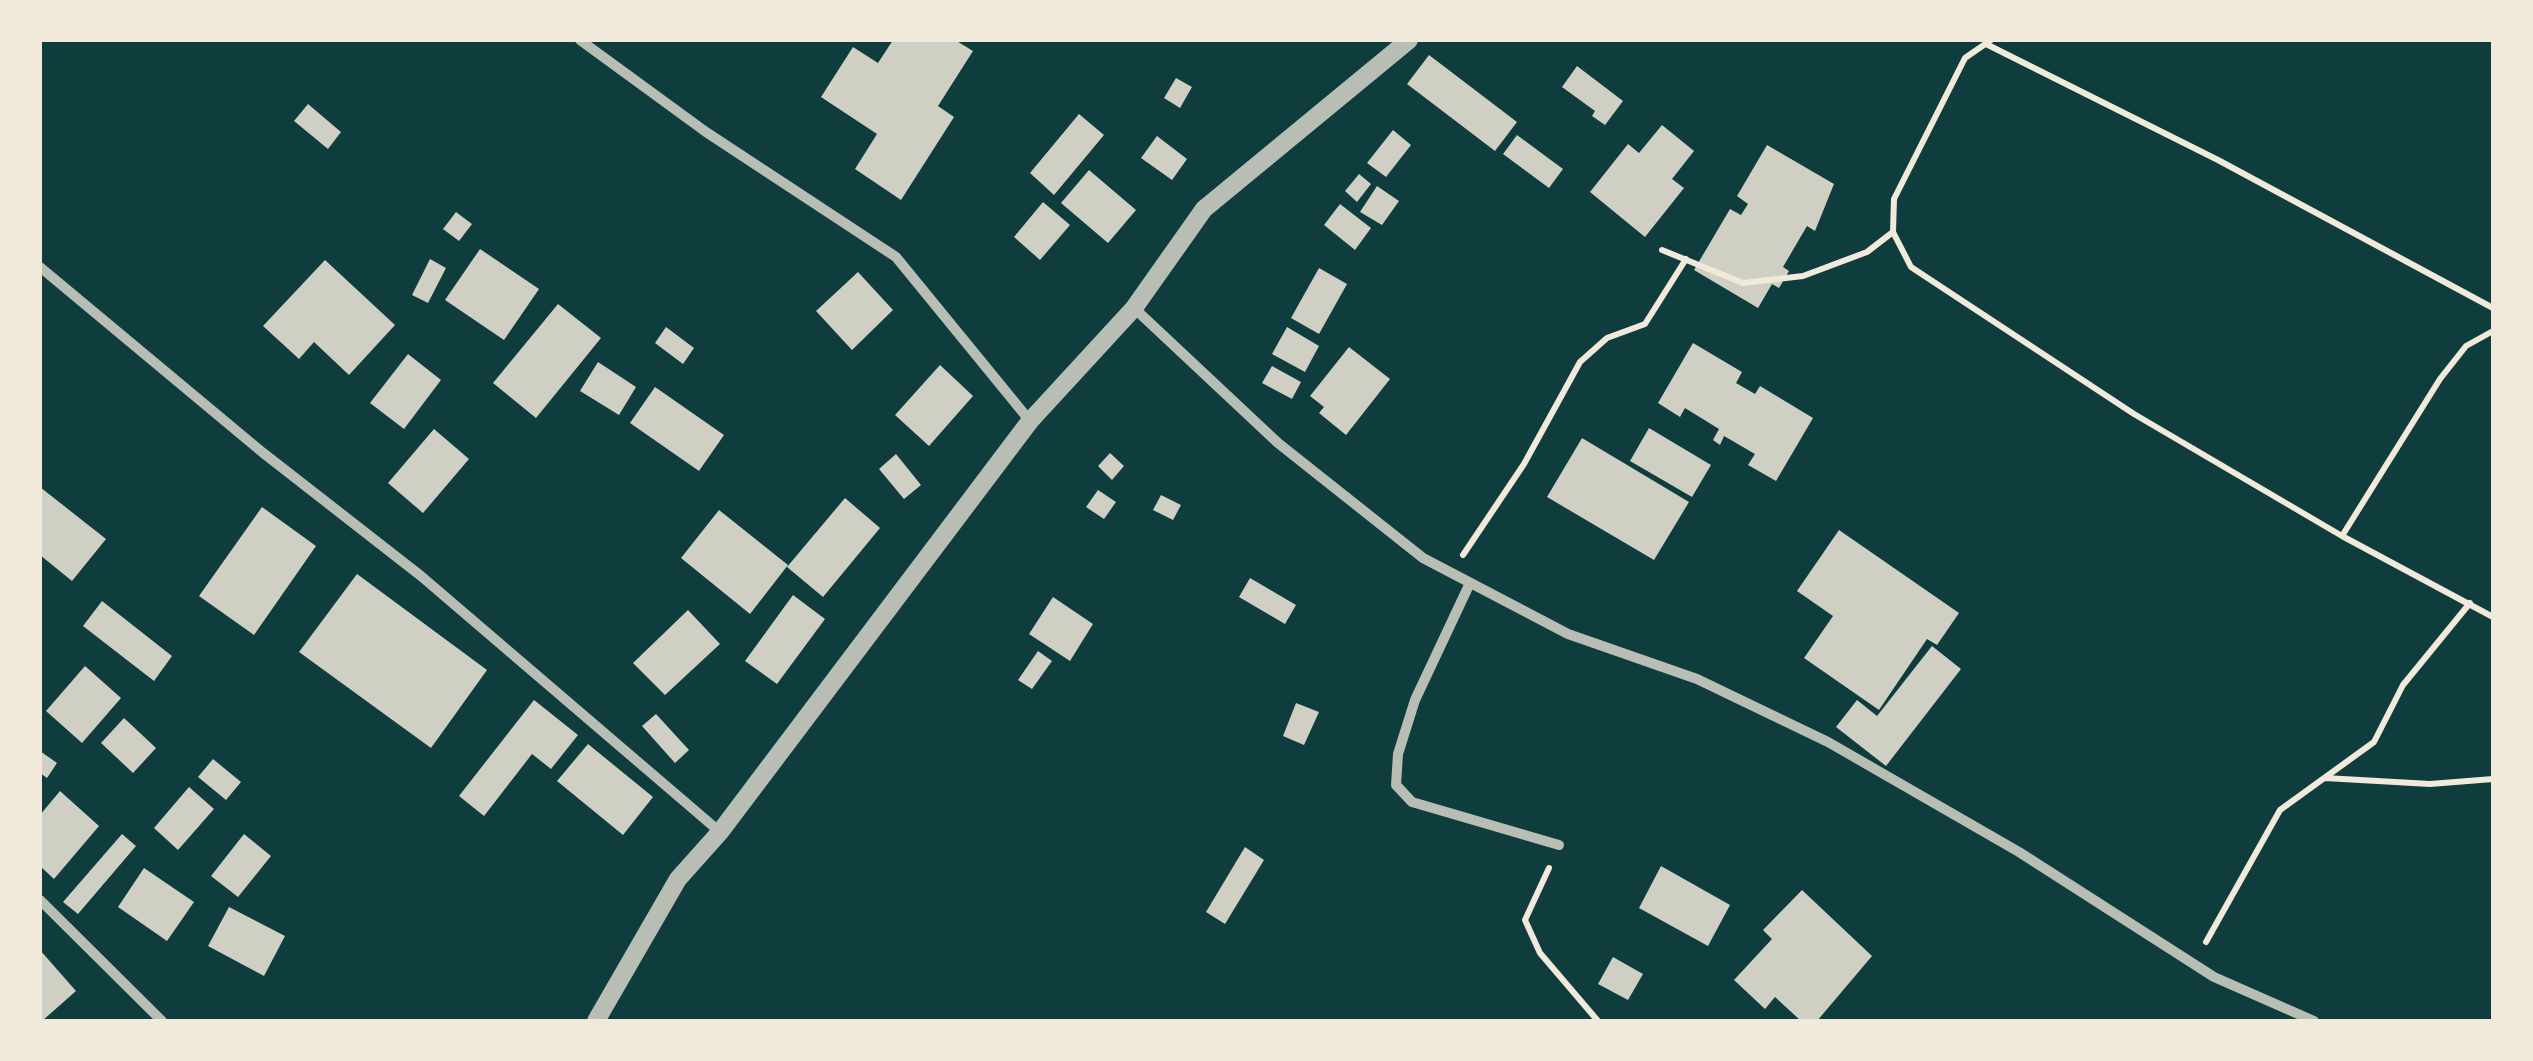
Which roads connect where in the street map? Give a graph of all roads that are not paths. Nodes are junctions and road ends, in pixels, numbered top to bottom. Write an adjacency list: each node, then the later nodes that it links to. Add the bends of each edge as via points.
1 (580, 40): 5 (street, via 896,257)
2 (1409, 40): 4 (street, via 1204,209)
3 (40, 267): 7 (street, via 421,576)
4 (1134, 308): 5 (street); 6 (street, via 1278,444 1423,558)
5 (1030, 421): 7 (street)
6 (1470, 583): 8 (street, via 1415,700 1396,785 1412,802); 12 (street, via 1568,634 1698,679 1828,742 2018,852 2192,964)
7 (720, 832): 11 (street, via 678,879)
8 (1559, 846)
9 (40, 900): 10 (street)
10 (162, 1021)
11 (596, 1021)
12 (2314, 1021)

